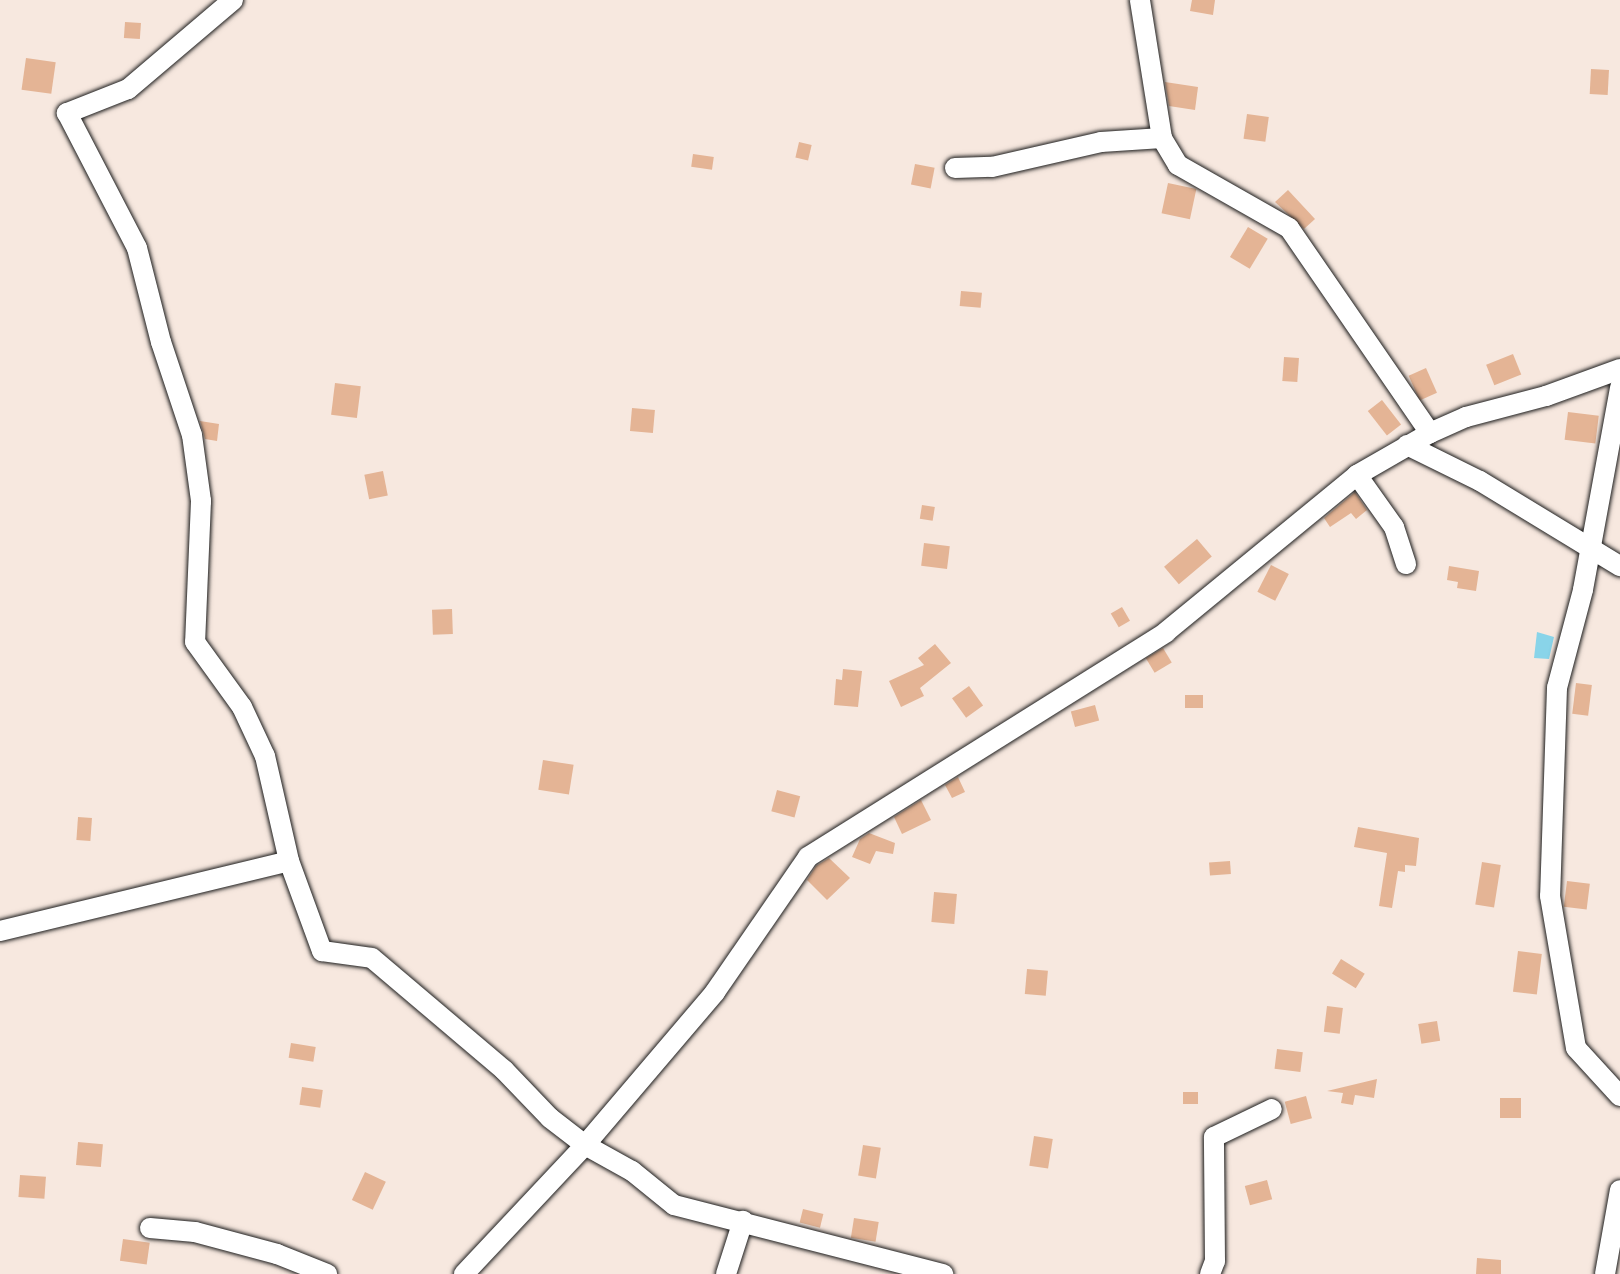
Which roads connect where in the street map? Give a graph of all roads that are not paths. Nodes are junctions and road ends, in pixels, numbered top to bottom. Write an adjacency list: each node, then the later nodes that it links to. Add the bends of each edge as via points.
1 (233, 0): 13 (street, via 128,89 67,112 137,248 161,342 192,435 201,501 195,642 242,707 265,756)
2 (1140, 0): 3 (street)
3 (1162, 138): 4 (street, via 1101,142 992,166); 7 (street, via 1178,165 1289,228)
4 (955, 168)
5 (1620, 369): 7 (street)
6 (1620, 388): 10 (street)
7 (1430, 433): 8 (street)
8 (1407, 445): 9 (street); 10 (street, via 1480,481)
9 (1357, 475): 11 (street, via 1394,527); 17 (street, via 1166,632 808,857 715,992)
10 (1590, 547): 12 (street); 15 (street, via 1557,688 1550,896 1576,1048)
11 (1406, 564)
12 (1620, 566)
13 (289, 861): 14 (street); 17 (street, via 322,951 372,958)
14 (0, 931)
15 (1620, 1096)
16 (1272, 1109): 25 (street, via 1214,1137 1215,1261)
17 (585, 1145): 19 (street, via 632,1171 675,1205); 22 (street)
18 (1620, 1190): 26 (street)
19 (743, 1221): 23 (street); 24 (street)
20 (150, 1228): 21 (street, via 215,1238 277,1254)
21 (327, 1274)
22 (464, 1274)
23 (726, 1274)
24 (943, 1274)
25 (1210, 1274)
26 (1605, 1274)

